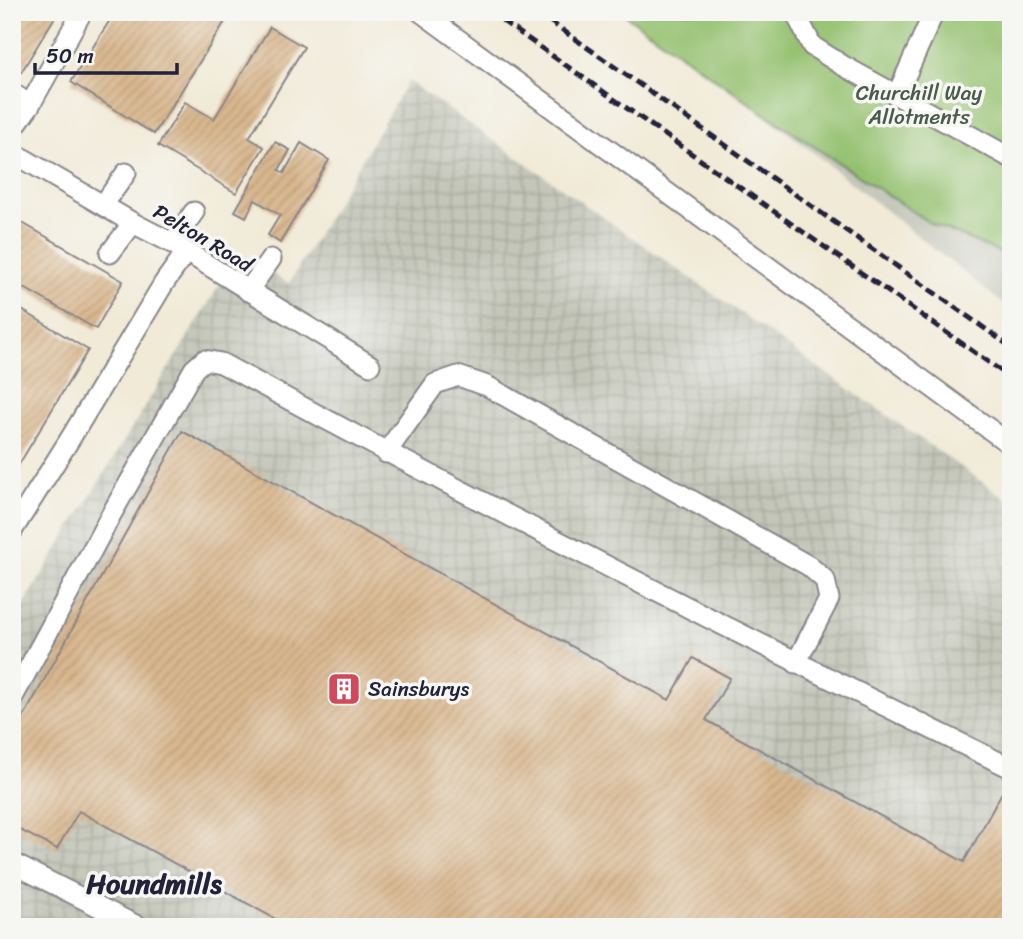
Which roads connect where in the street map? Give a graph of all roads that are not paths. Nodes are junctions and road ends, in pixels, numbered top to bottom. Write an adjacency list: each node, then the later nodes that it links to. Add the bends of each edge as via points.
1 (82, 12): 7 (street)
2 (421, 12): 20 (street)
3 (796, 12): 6 (street, via 812,46)
4 (934, 12): 6 (street)
5 (12, 93): 7 (street)
6 (897, 95): 10 (street)
7 (30, 105): 8 (street)
8 (12, 131)
9 (12, 152): 12 (street, Pelton Road)
10 (1011, 158)
11 (126, 173): 12 (street)
12 (103, 205): 14 (street, Pelton Road)
13 (194, 212): 15 (street)
14 (132, 223): 15 (street, Pelton Road); 16 (street)
15 (179, 247): 18 (street, Pelton Road); 22 (street, via 164,283)
16 (110, 253)
17 (271, 259): 18 (street)
18 (248, 291): 19 (street, Pelton Road)
19 (370, 365)
20 (1011, 445)
21 (386, 453): 23 (street); 23 (street, via 435,384 458,376 487,386 809,566 825,580 829,599); 24 (street, via 221,363 204,360 194,369 112,513)
22 (12, 531)
23 (796, 663): 25 (street)
24 (12, 699)
25 (1011, 768)
26 (12, 863): 27 (street)
27 (139, 927)

